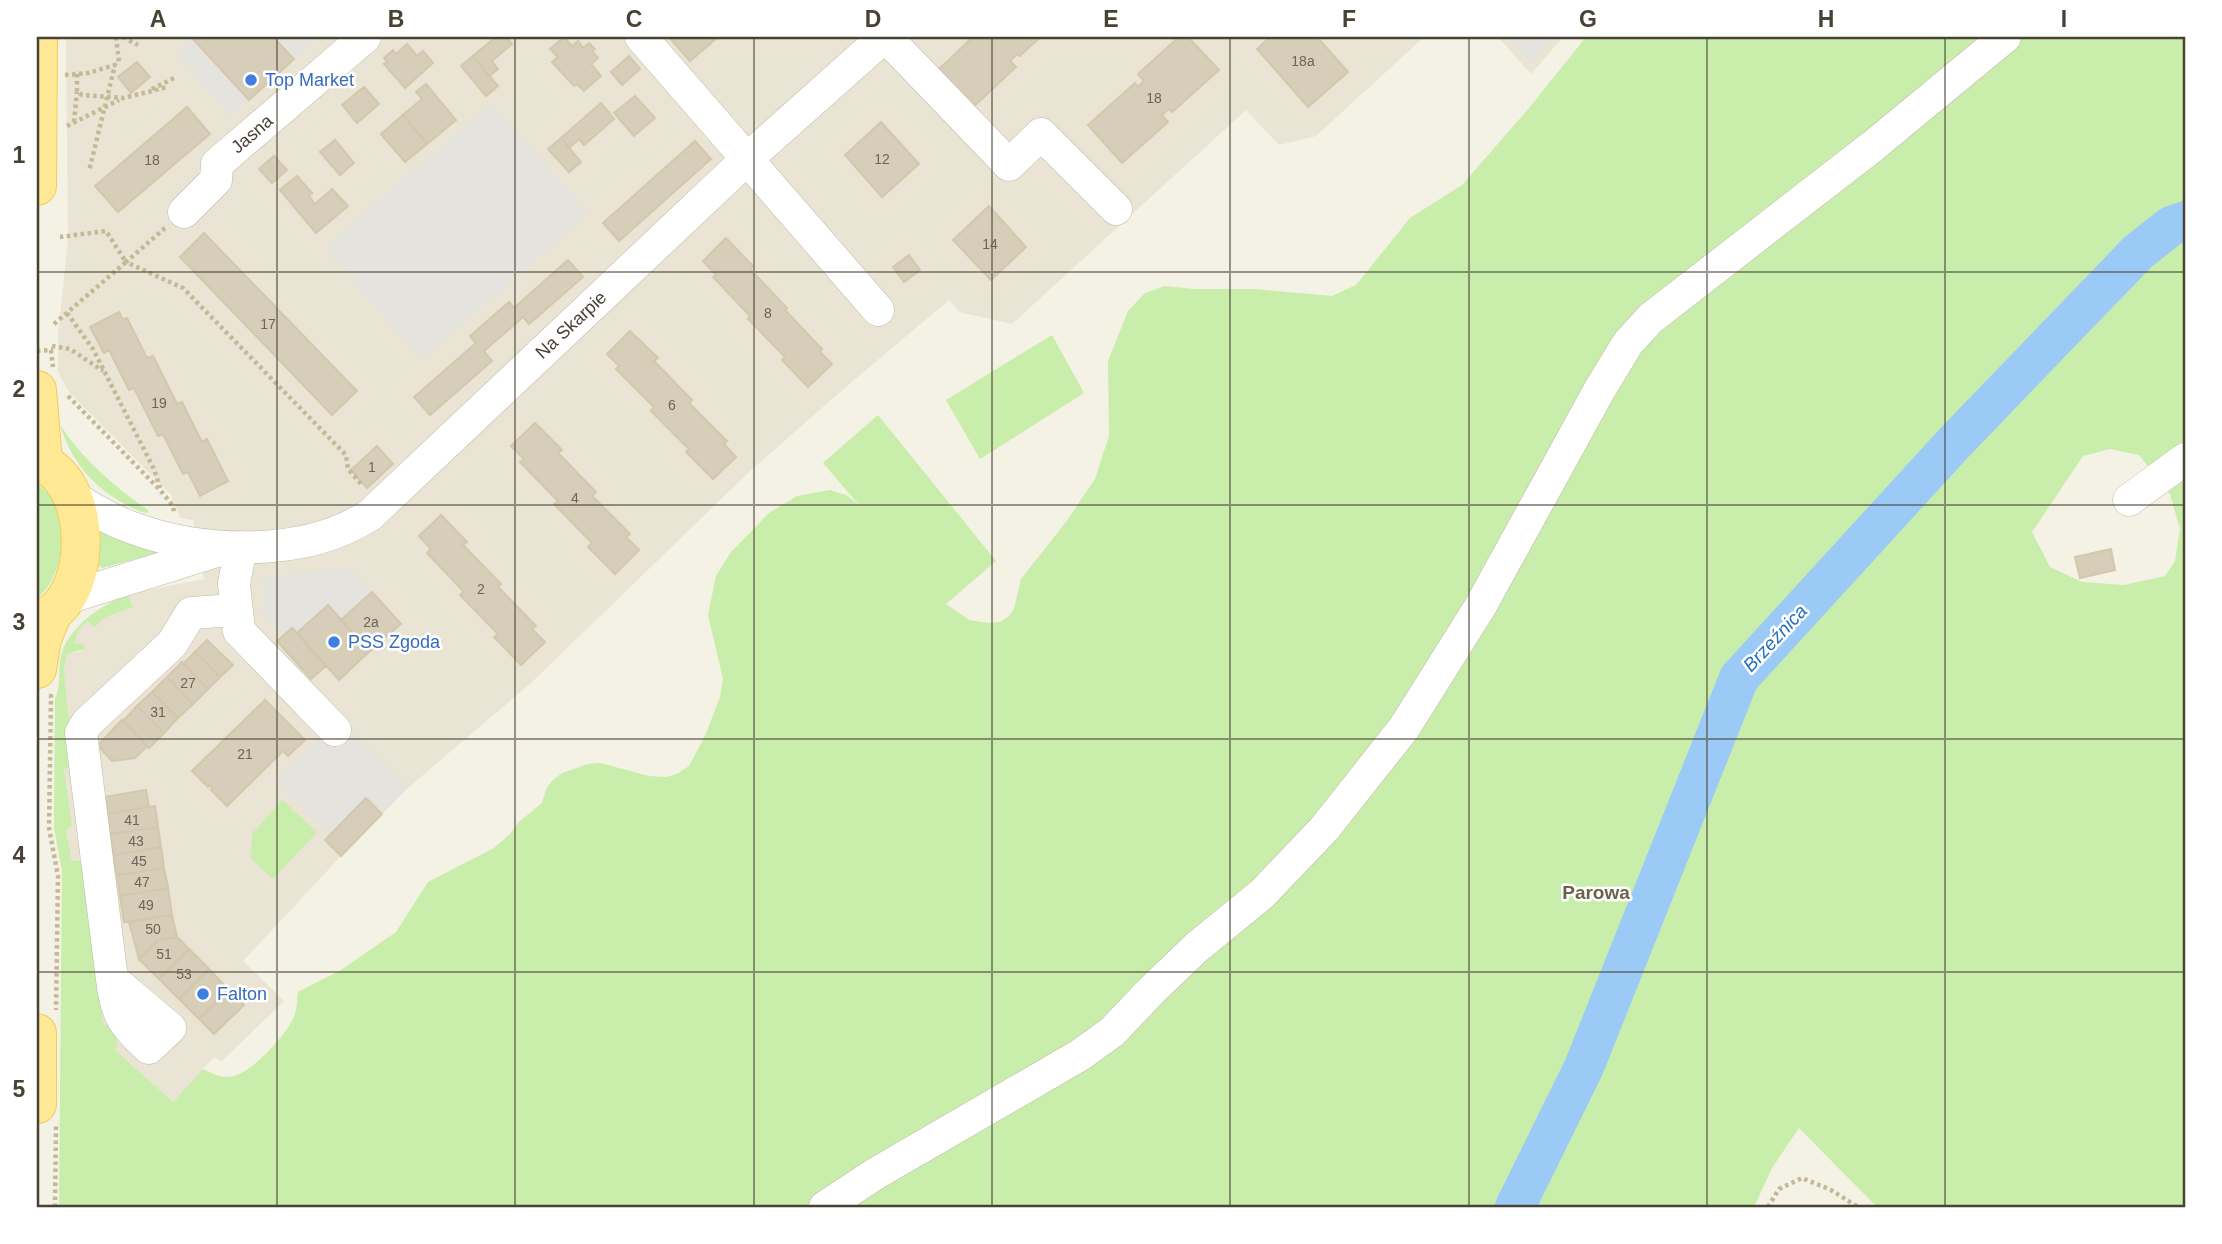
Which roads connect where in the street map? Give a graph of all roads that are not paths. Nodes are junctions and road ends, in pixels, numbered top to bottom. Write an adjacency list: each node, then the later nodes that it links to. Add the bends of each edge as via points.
1 (38, 37): 7 (main road)
2 (365, 37): 9 (street, Jasna, via 217,164 216,180)
3 (641, 37): 6 (street)
4 (885, 37): 6 (street, Na Skarpie); 8 (street, via 1009,165 1041,134)
5 (2005, 37): 24 (street, via 1651,318 1628,343 1479,607 1404,728 1324,829 1262,894 1151,990 1112,1032 1080,1055)
6 (747, 159): 10 (street); 16 (street, Na Skarpie, via 370,515 314,540)
7 (37, 186)
8 (1116, 209)
9 (184, 212)
10 (878, 310)
11 (52, 386): 13 (main road)
12 (2185, 459): 15 (street)
13 (40, 462): 14 (main road, via 57,472)
14 (73, 497): 16 (street, via 129,527); 18 (main road, via 80,554 74,583)
15 (2129, 500)
16 (223, 546): 17 (street); 18 (street)
17 (236, 610): 20 (street, via 239,631); 21 (street, via 191,613 172,643 81,733)
18 (52, 611): 19 (main road, via 42,639)
19 (44, 683)
20 (334, 730)
21 (112, 979)
22 (47, 1025): 23 (main road)
23 (46, 1108)
24 (825, 1207)

